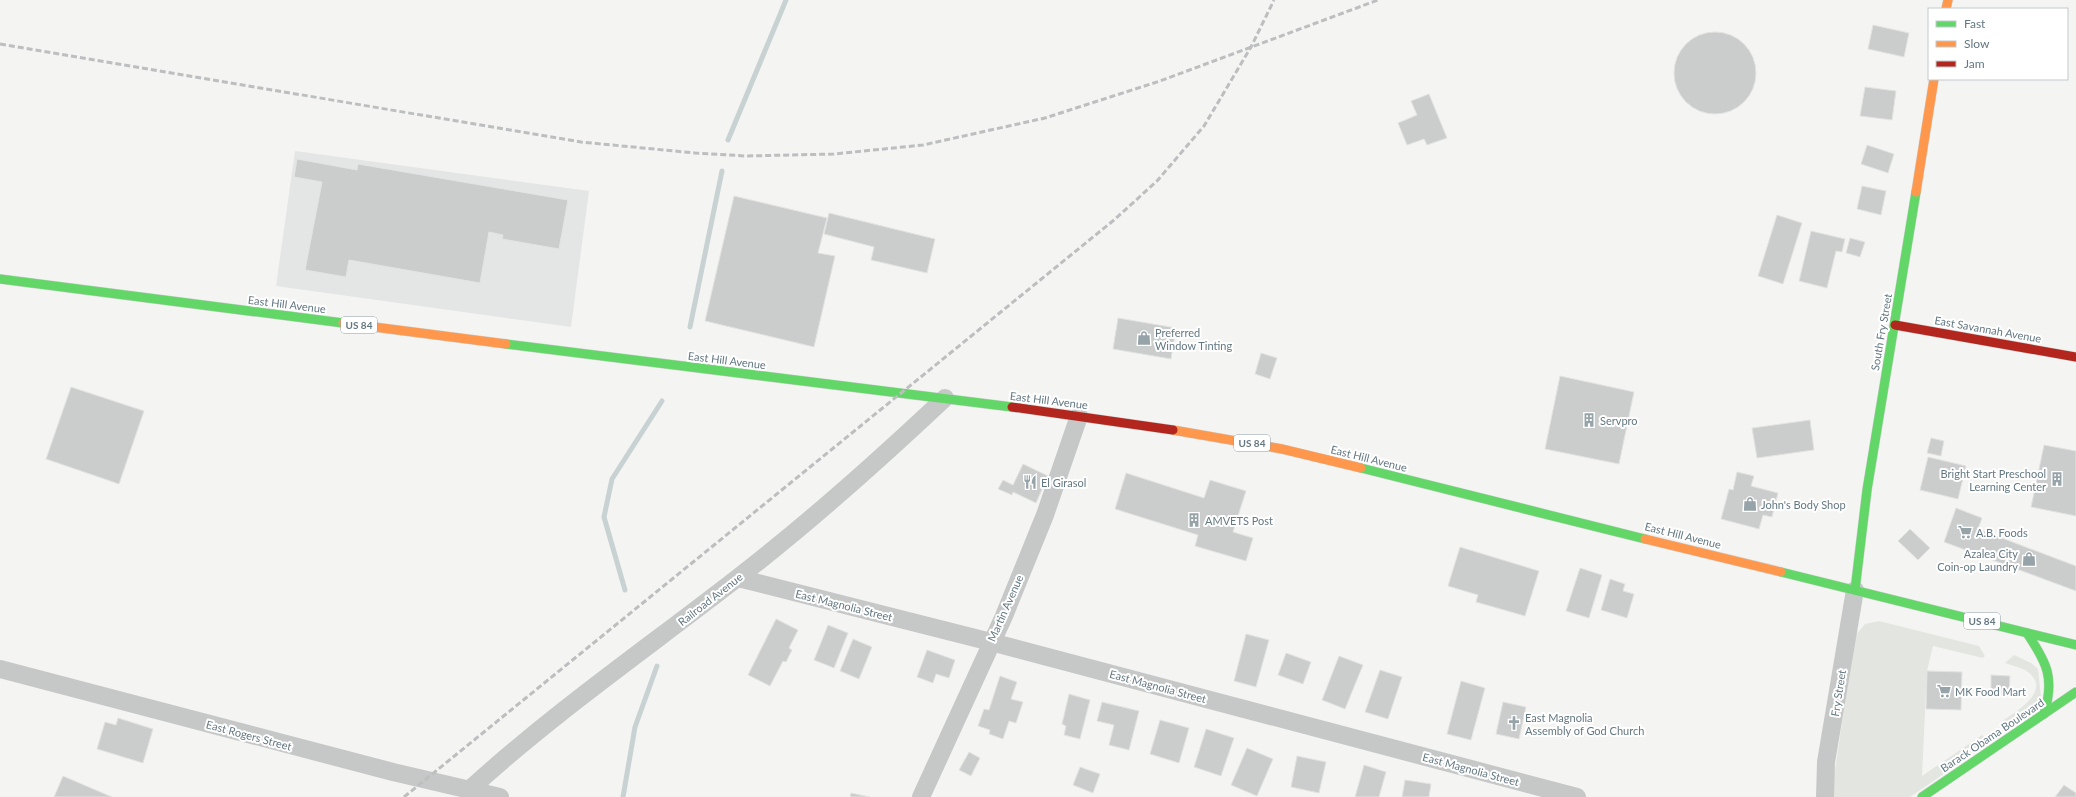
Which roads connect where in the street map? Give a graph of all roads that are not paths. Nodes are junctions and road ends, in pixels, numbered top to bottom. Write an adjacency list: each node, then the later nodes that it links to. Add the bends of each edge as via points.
1 (1934, 80): 3 (main road, South Fry Street)
2 (0, 279): 5 (main road, East Hill Avenue / US 84)
3 (1895, 325): 4 (main road, East Savannah Avenue); 8 (main road, South Fry Street, via 1867,482 1859,535)
4 (2076, 357)
5 (945, 398): 6 (main road, East Hill Avenue / US 84); 7 (street, Railroad Avenue, via 872,467)
6 (1079, 416): 8 (main road, East Hill Avenue / US 84, via 1215,436 1282,449); 10 (street, Martin Avenue, via 1045,515)
7 (738, 578): 10 (street, East Magnolia Street); 15 (street, Railroad Avenue, via 507,755)
8 (1855, 590): 9 (main road, East Hill Avenue / US 84); 19 (street, Fry Street, via 1826,762)
9 (2027, 632): 11 (main road, East Hill Avenue / US 84); 14 (main road, via 2046,661 2050,672 2049,699)
10 (991, 642): 17 (street, Martin Avenue); 18 (street, East Magnolia Street)
11 (2076, 645)
12 (0, 669): 15 (street, East Rogers Street)
13 (2076, 692): 14 (main road, Barack Obama Boulevard)
14 (2044, 714): 20 (main road, Barack Obama Boulevard)
15 (468, 791): 16 (street, East Rogers Street)
16 (500, 797)
17 (922, 797)
18 (1577, 797)
19 (1825, 797)
20 (1922, 797)

